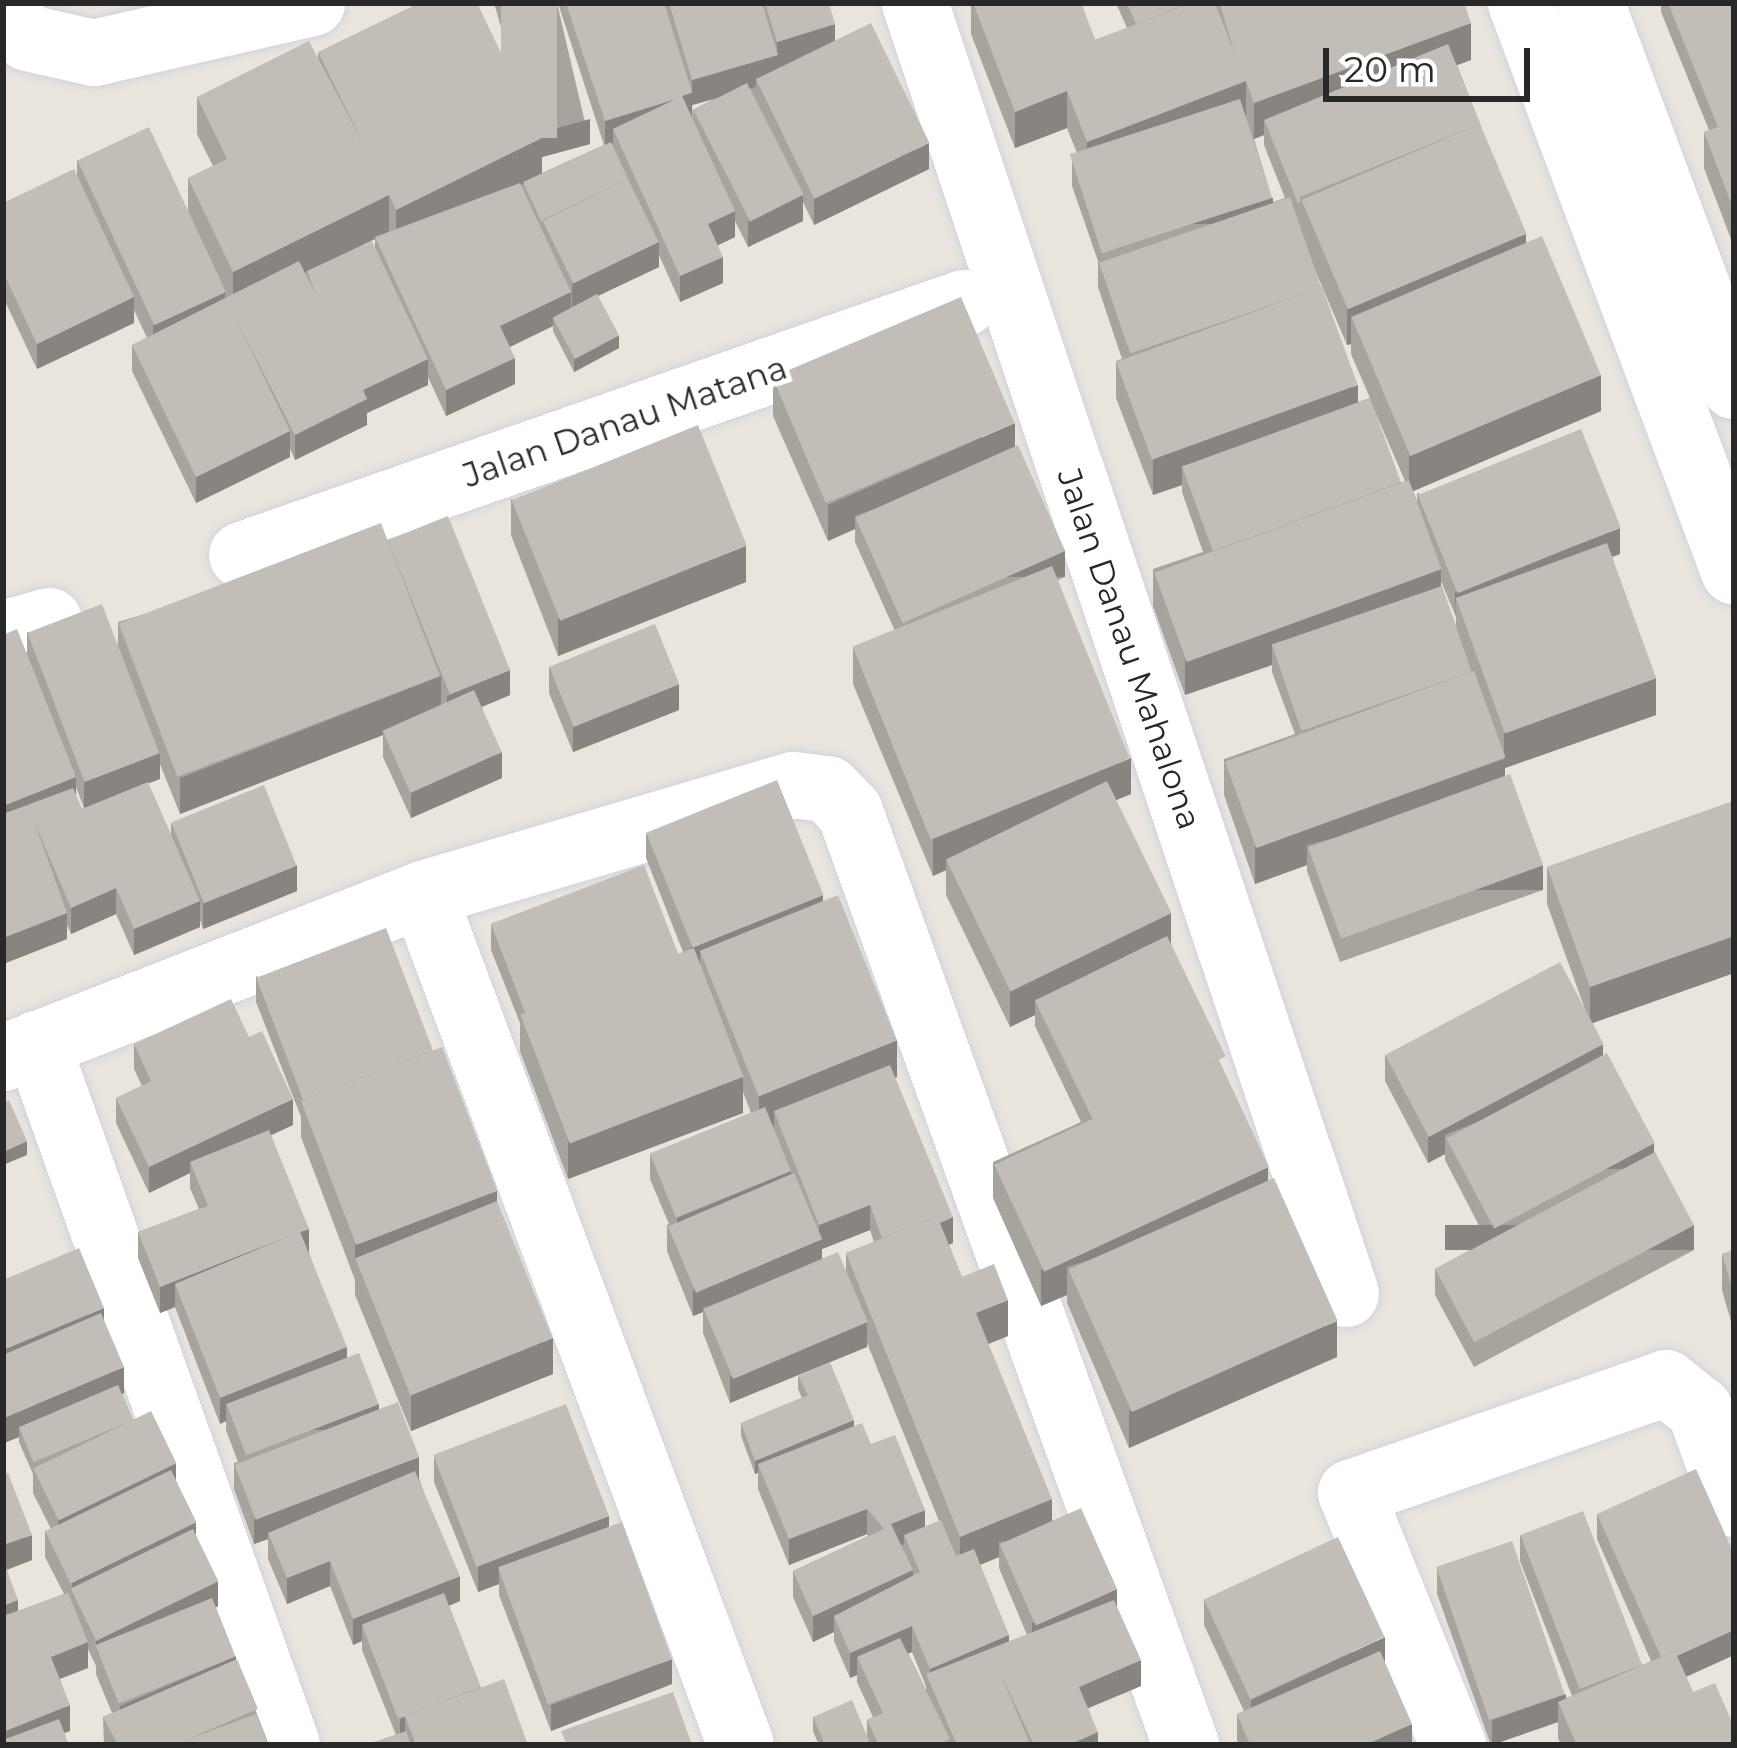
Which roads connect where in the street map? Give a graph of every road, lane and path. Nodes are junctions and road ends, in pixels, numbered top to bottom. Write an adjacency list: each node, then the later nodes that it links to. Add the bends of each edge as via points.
1 (312, 3): 5 (street, via 94,53 28,38)
2 (915, 3): 6 (street, Jalan Danau Mahalona)
3 (1521, 3): 9 (street)
4 (1591, 3): 7 (street)
5 (3, 12)
6 (1007, 288): 8 (street, Jalan Danau Matana); 12 (street, Jalan Danau Mahalona)
7 (1734, 386)
8 (242, 555)
9 (1734, 571)
10 (423, 894): 11 (street); 15 (street); 16 (street, via 793,785 841,797)
11 (20, 1051): 14 (street)
12 (1346, 1294)
13 (1734, 1504): 17 (street, via 1700,1409 1666,1383 1351,1492)
14 (287, 1745)
15 (741, 1745)
16 (1186, 1745)
17 (1453, 1745)

